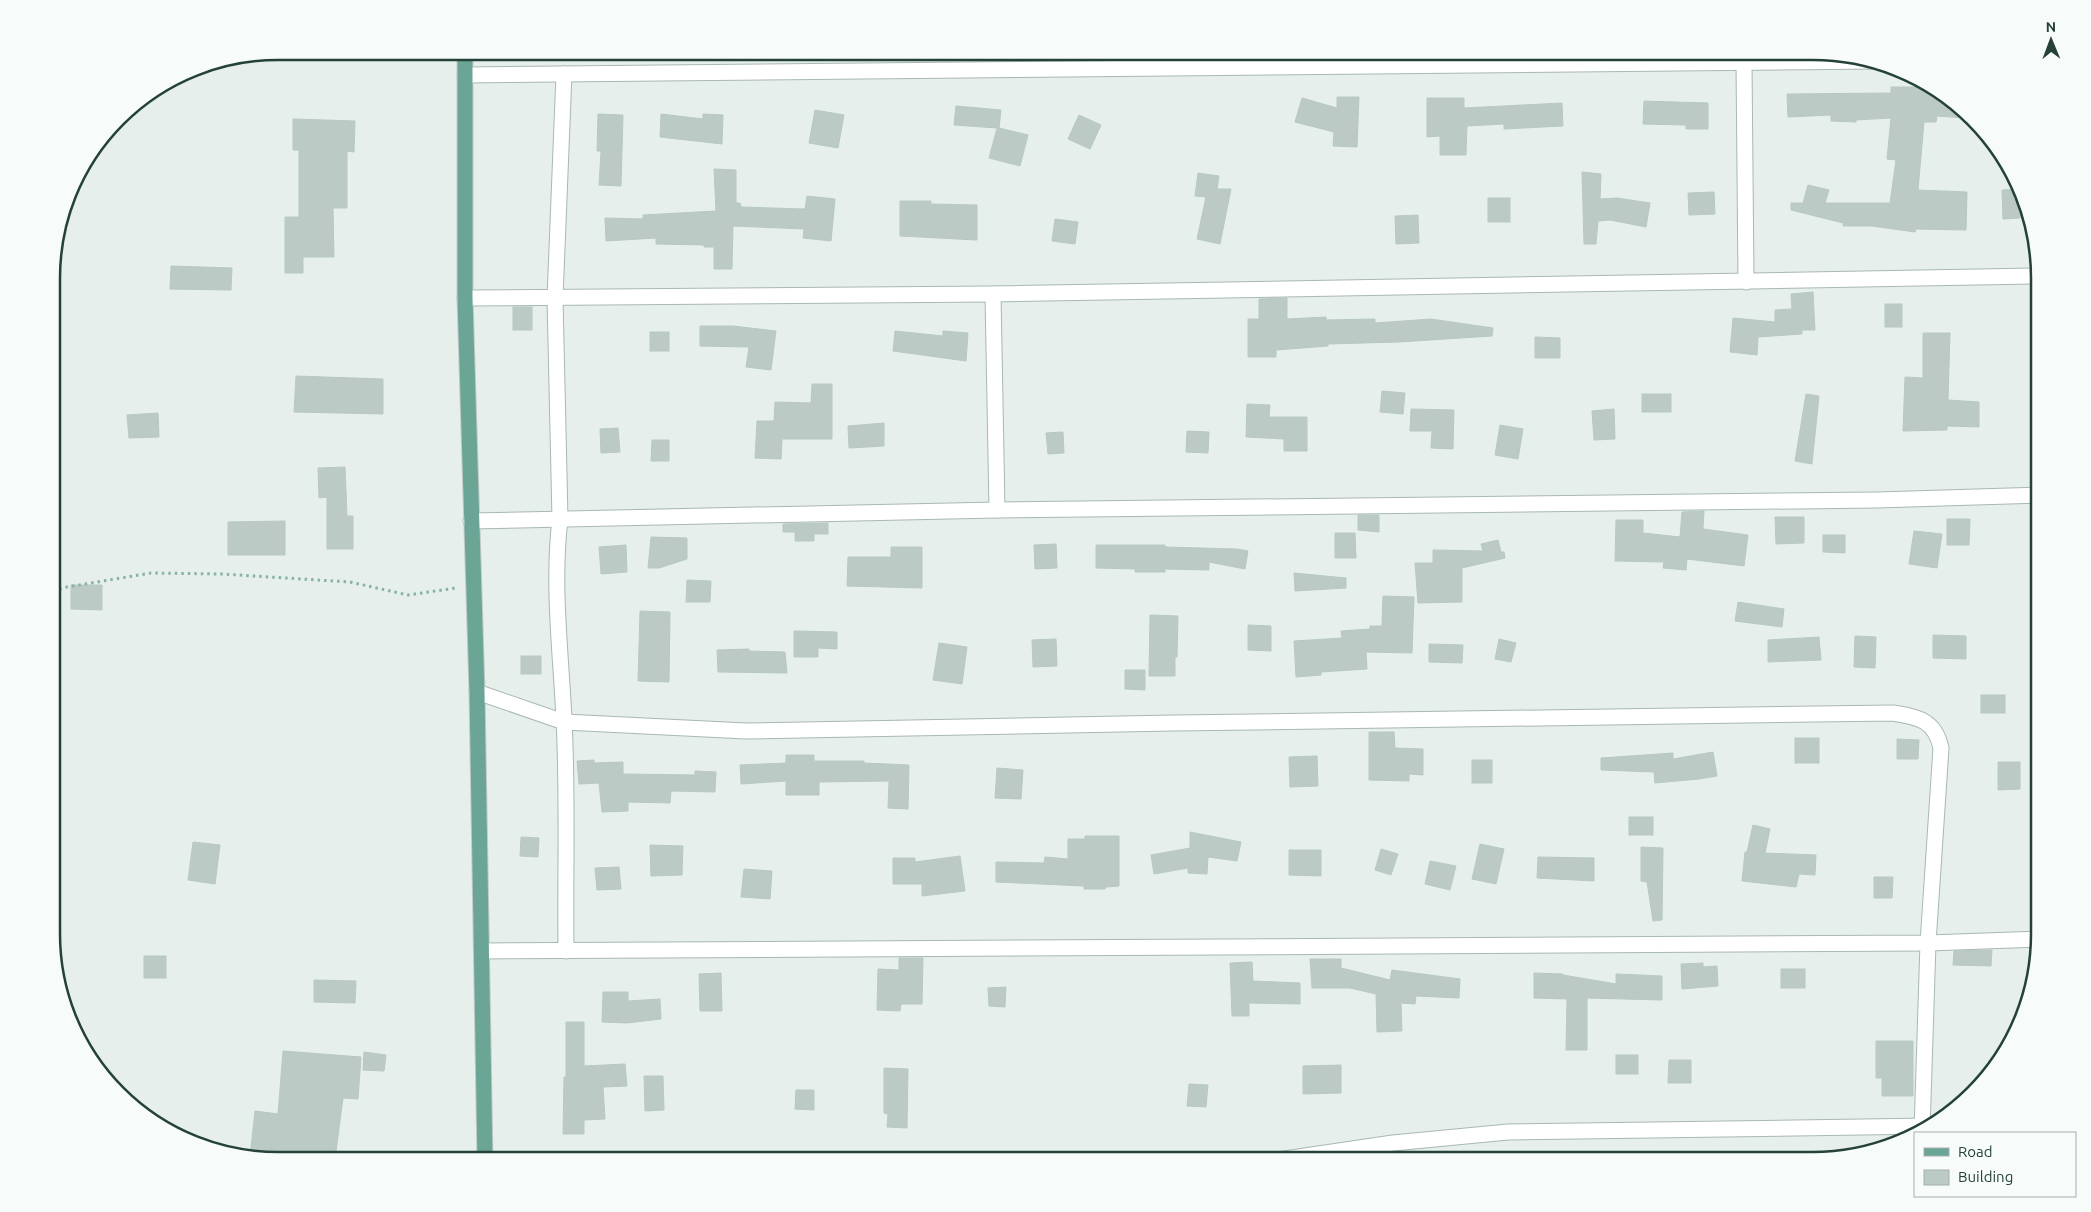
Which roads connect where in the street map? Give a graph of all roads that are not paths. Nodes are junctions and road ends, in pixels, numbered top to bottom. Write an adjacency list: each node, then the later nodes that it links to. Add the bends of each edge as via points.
1 (465, 60): 7 (main road)
2 (1295, 60): 6 (street)
3 (1572, 60): 4 (street)
4 (1744, 62): 5 (street); 9 (street)
5 (1841, 62)
6 (564, 74): 7 (street); 12 (street)
7 (465, 75): 11 (main road)
8 (2031, 276): 9 (street)
9 (1746, 282): 10 (street)
10 (993, 294): 12 (street); 14 (street)
11 (464, 298): 12 (street); 16 (main road)
12 (555, 298): 15 (street)
13 (2031, 495): 14 (street, via 1877,500)
14 (997, 510): 15 (street)
15 (560, 519): 16 (street); 18 (street, via 556,551 557,611)
16 (470, 521): 17 (main road)
17 (477, 692): 18 (street); 21 (main road)
18 (564, 722): 20 (street, via 746,731 1893,713 1926,722 1938,733 1941,748); 22 (street)
19 (2031, 938): 20 (street)
20 (1928, 944): 22 (street); 23 (street)
21 (482, 951): 22 (street); 25 (main road)
22 (566, 951)
23 (1926, 1120)
24 (1911, 1128): 26 (street, via 1508,1132)
25 (485, 1152)
26 (1336, 1152)

